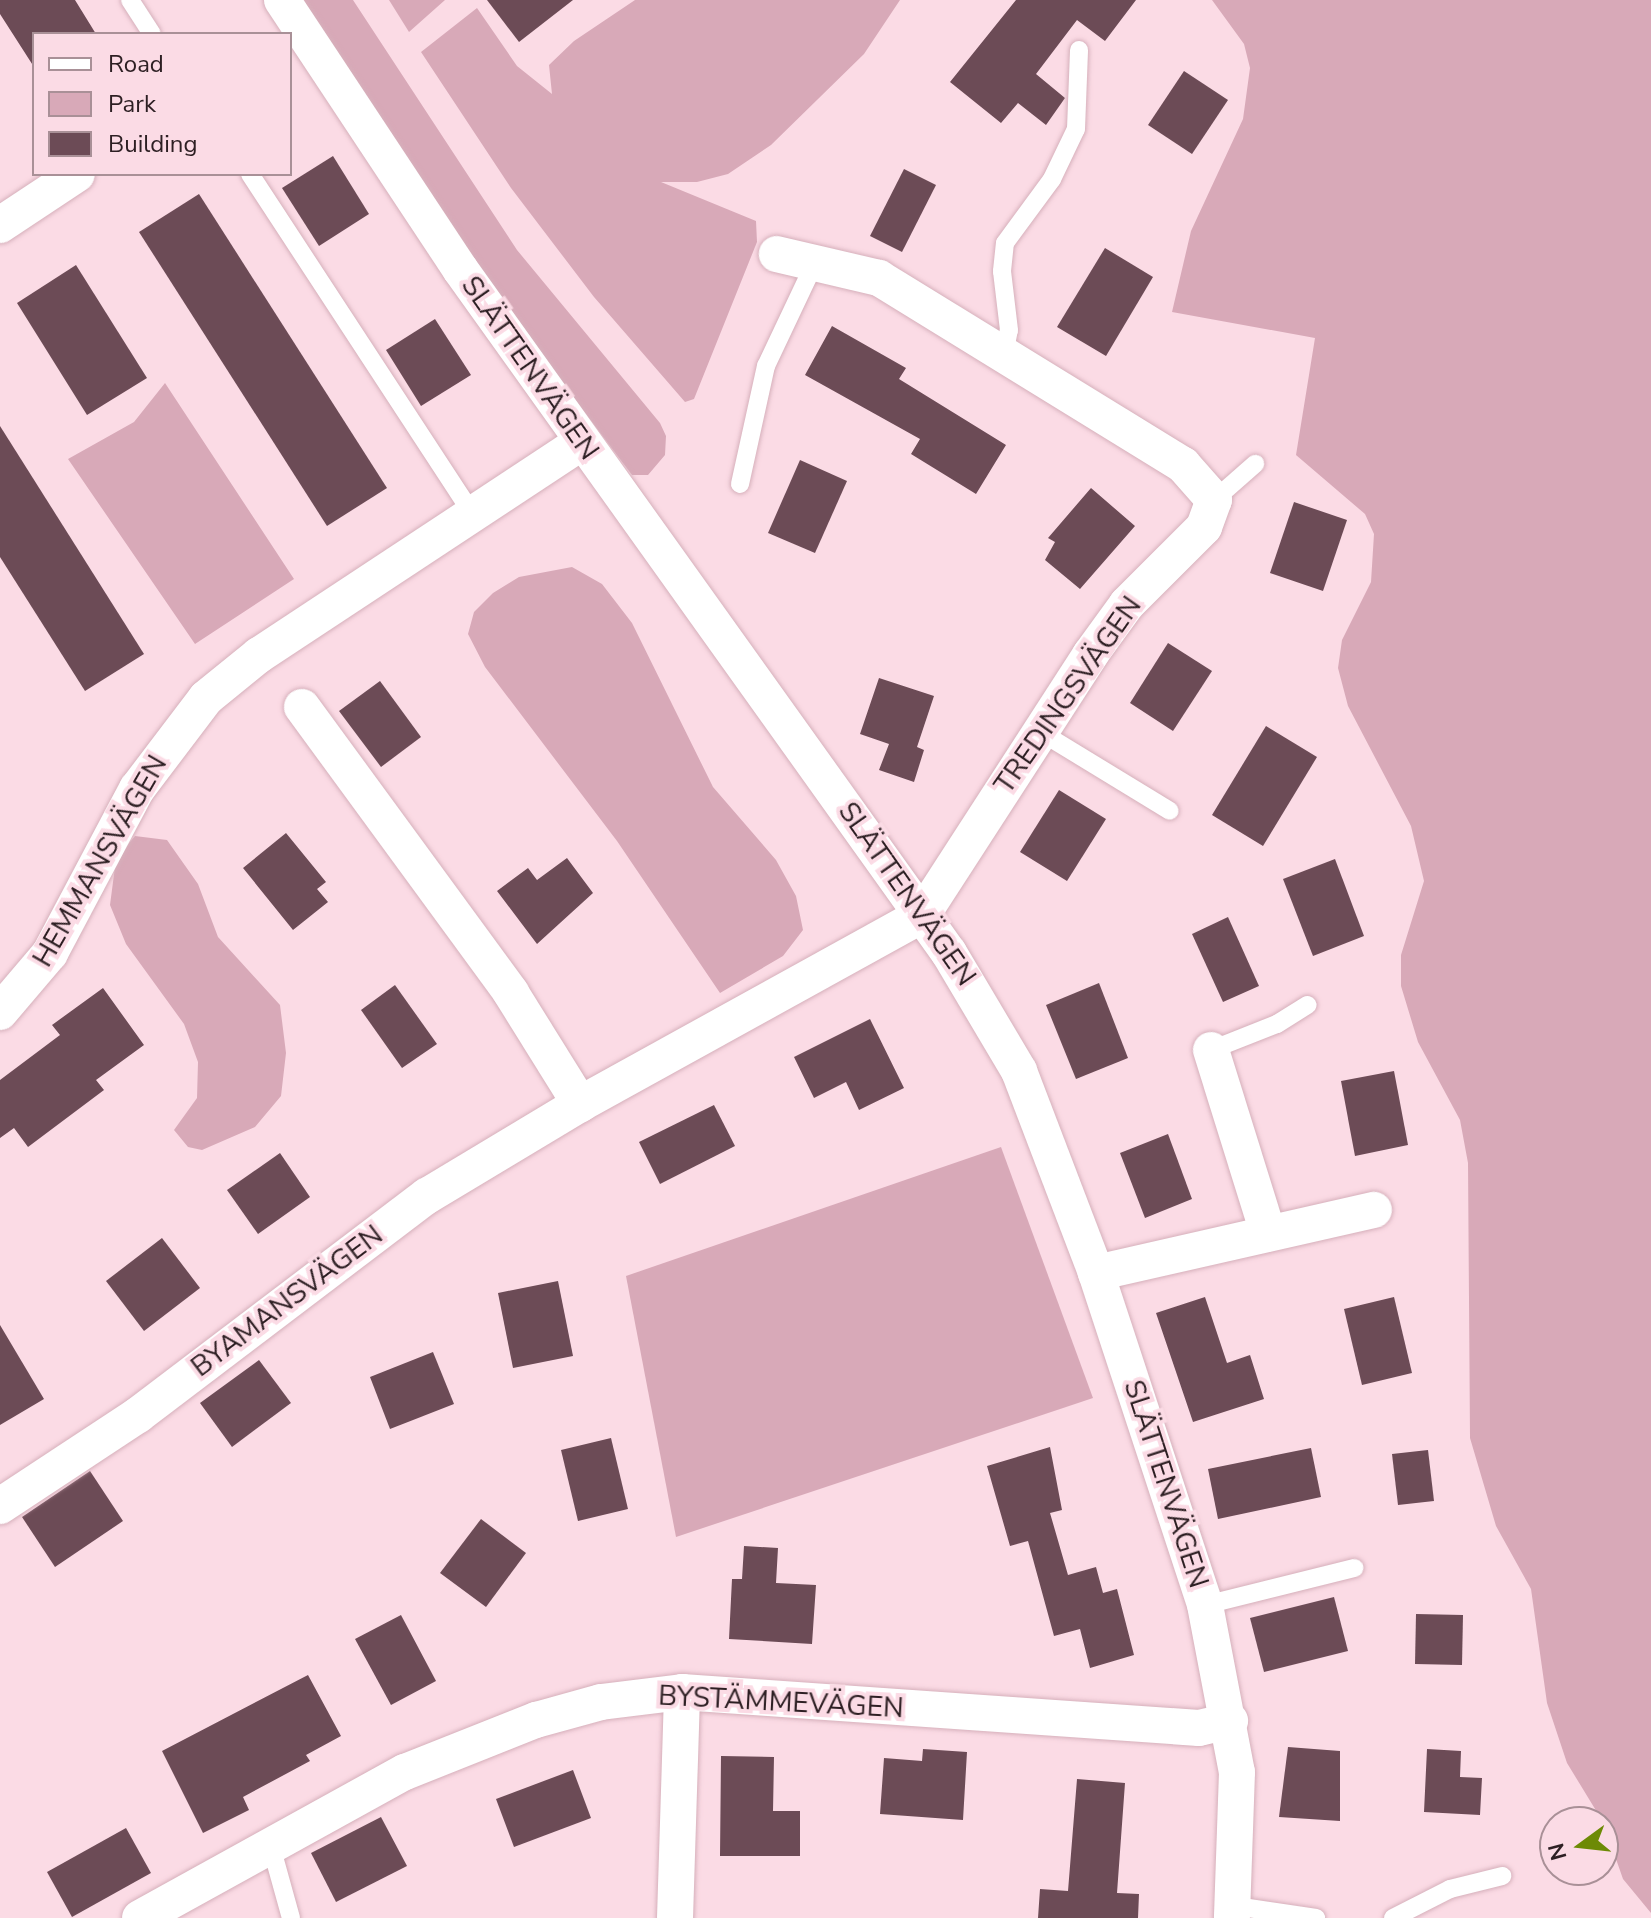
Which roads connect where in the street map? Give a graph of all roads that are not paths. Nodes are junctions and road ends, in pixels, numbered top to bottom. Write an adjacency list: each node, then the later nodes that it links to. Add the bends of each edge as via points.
1 (130, 0): 3 (lane)
2 (290, 21): 11 (street, SLÄTTENVÄGEN)
3 (151, 32)
4 (1079, 50): 10 (lane, via 1076,129 1052,179 1005,243 1002,271 1009,330)
5 (74, 176): 7 (street)
6 (251, 176): 15 (lane)
7 (0, 225)
8 (777, 254): 9 (street)
9 (816, 260): 10 (street, via 879,278); 13 (lane, via 766,366)
10 (1004, 355): 14 (street, via 1183,465)
11 (582, 442): 15 (street, HEMMANSVÄGEN); 19 (street, SLÄTTENVÄGEN)
12 (1255, 464): 14 (lane)
13 (740, 484)
14 (1214, 500): 17 (street, TREDINGSVÄGEN, via 1204,527 1127,604)
15 (474, 516): 21 (street, HEMMANSVÄGEN, via 259,655 193,712 137,789 50,953)
16 (302, 707): 23 (street, via 511,993)
17 (1039, 731): 18 (lane); 19 (street, TREDINGSVÄGEN)
18 (1170, 811)
19 (922, 915): 23 (street, BYAMANSVÄGEN, via 895,935); 26 (street, SLÄTTENVÄGEN, via 981,1001 1019,1071)
20 (1308, 1005): 22 (lane, via 1277,1024)
21 (0, 1012)
22 (1211, 1050): 25 (street)
23 (580, 1104): 27 (street, BYAMANSVÄGEN, via 427,1196 138,1415)
24 (1374, 1210): 25 (street)
25 (1268, 1233): 26 (street)
26 (1096, 1273): 29 (street, SLÄTTENVÄGEN)
27 (0, 1506)
28 (1355, 1568): 29 (lane)
29 (1205, 1605): 31 (street, SLÄTTENVÄGEN)
30 (682, 1692): 31 (street, BYSTÄMMEVÄGEN, via 1199,1728); 32 (street, BYSTÄMMEVÄGEN, via 601,1702 471,1744 405,1772); 37 (street)
31 (1230, 1721): 34 (street, SLÄTTENVÄGEN, via 1237,1772)
32 (271, 1846): 35 (street, BYSTÄMMEVÄGEN); 36 (lane)
33 (1502, 1876): 39 (lane, via 1450,1889)
34 (1234, 1912): 38 (lane)
35 (140, 1918)
36 (291, 1918)
37 (675, 1918)
38 (1316, 1918)
39 (1393, 1918)

